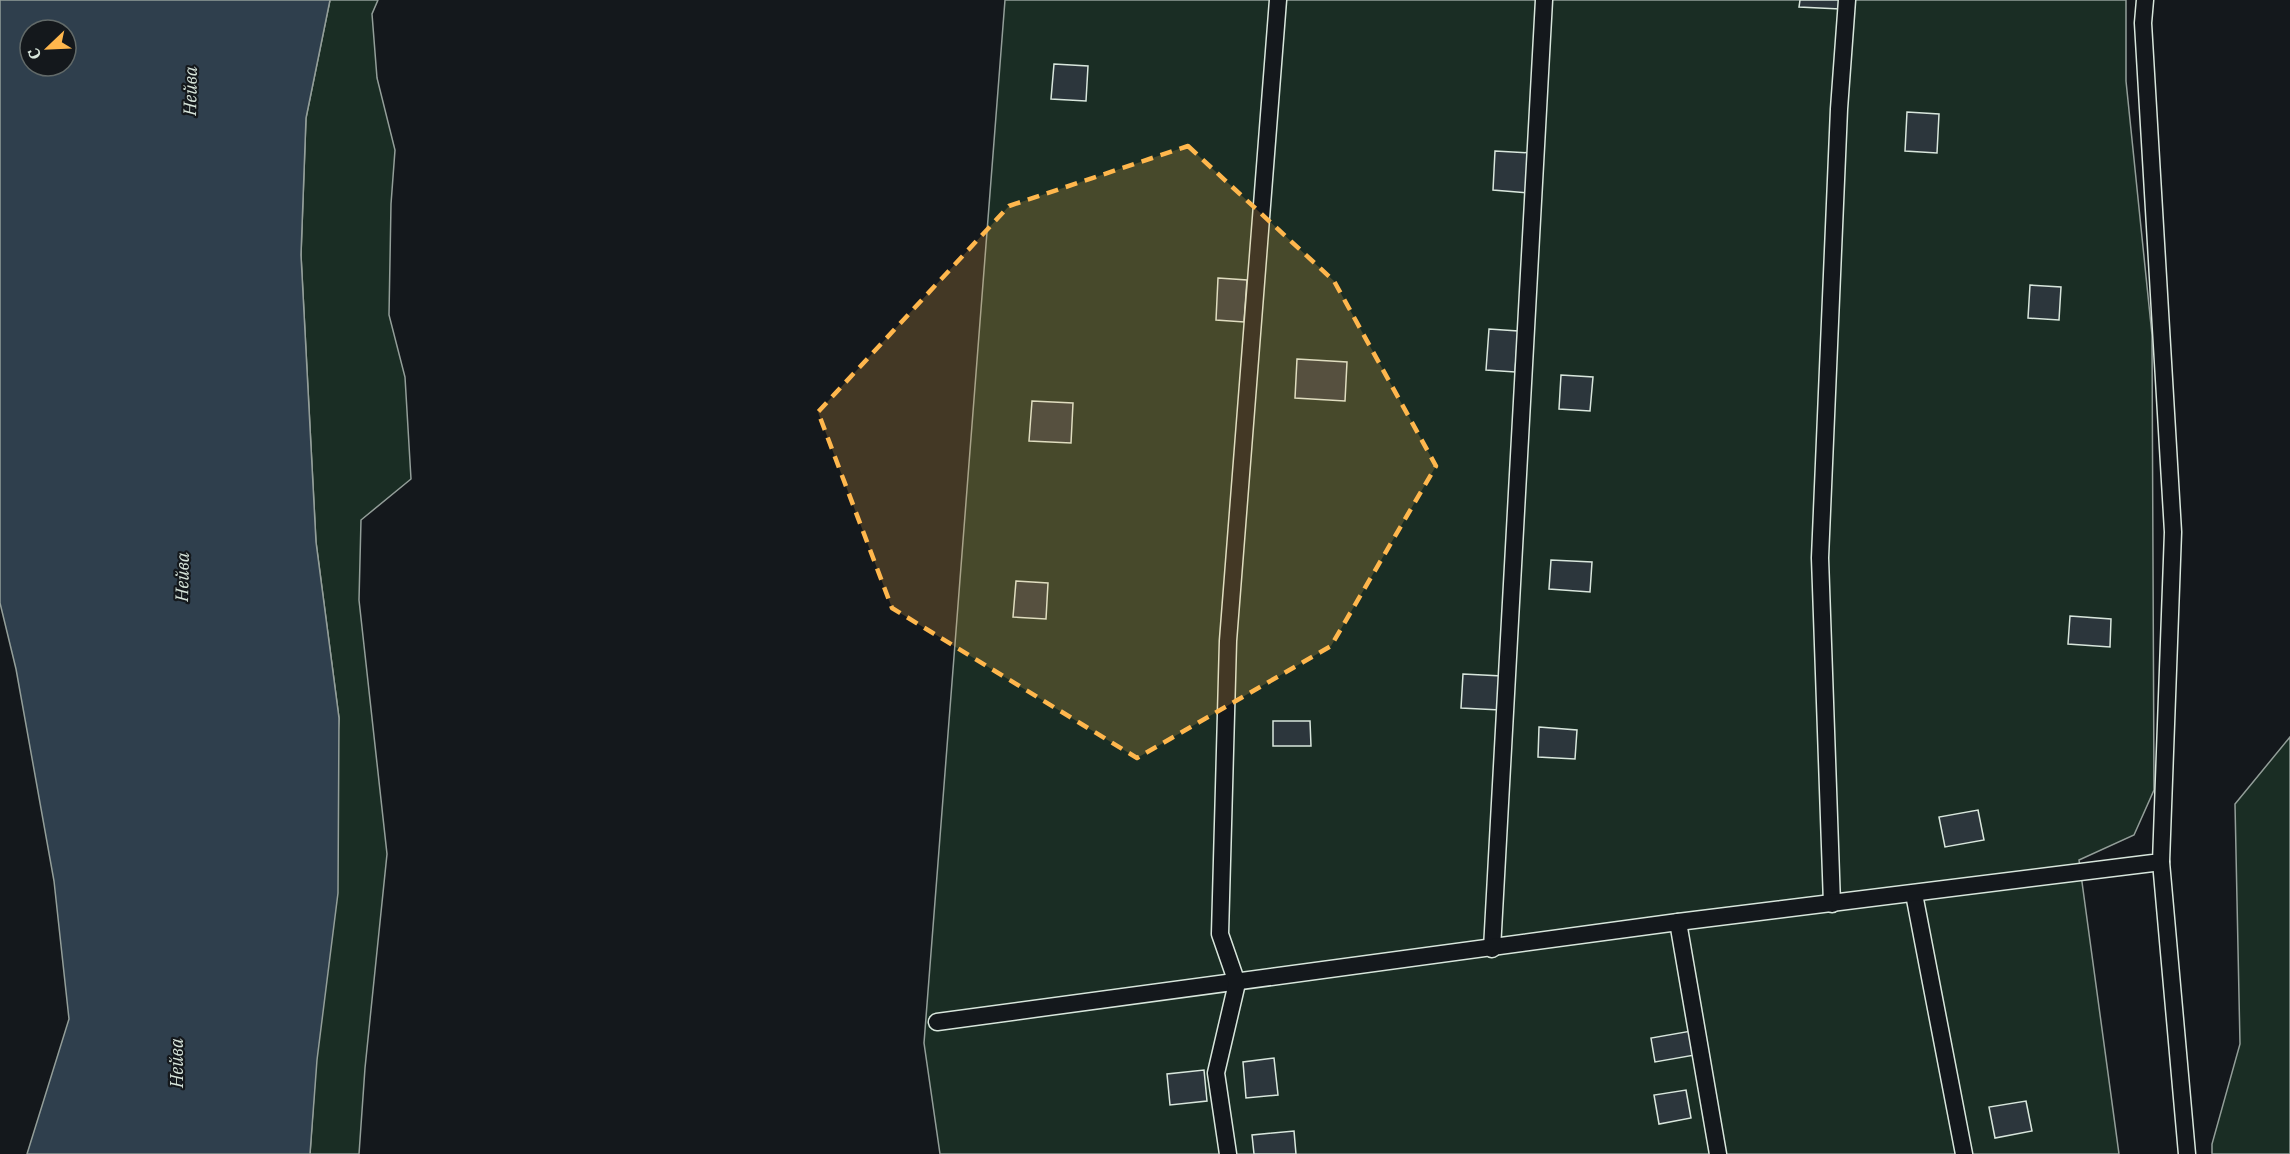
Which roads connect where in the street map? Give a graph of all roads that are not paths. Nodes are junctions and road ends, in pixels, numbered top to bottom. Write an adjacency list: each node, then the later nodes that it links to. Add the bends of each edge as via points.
1 (1278, 0): 10 (lane, via 1228,641 1220,934)
2 (1544, 0): 9 (lane)
3 (1846, 0): 7 (lane, via 1820,558)
4 (2145, 0): 5 (lane, via 2143,22 2173,532)
5 (2162, 862): 6 (lane); 15 (lane)
6 (1914, 894): 7 (lane); 14 (lane)
7 (1832, 904): 8 (lane)
8 (1678, 922): 9 (lane); 13 (lane)
9 (1492, 949): 10 (lane)
10 (1237, 982): 11 (lane); 12 (lane, via 1216,1073)
11 (938, 1022)
12 (1228, 1154)
13 (1718, 1154)
14 (1964, 1154)
15 (2187, 1154)

